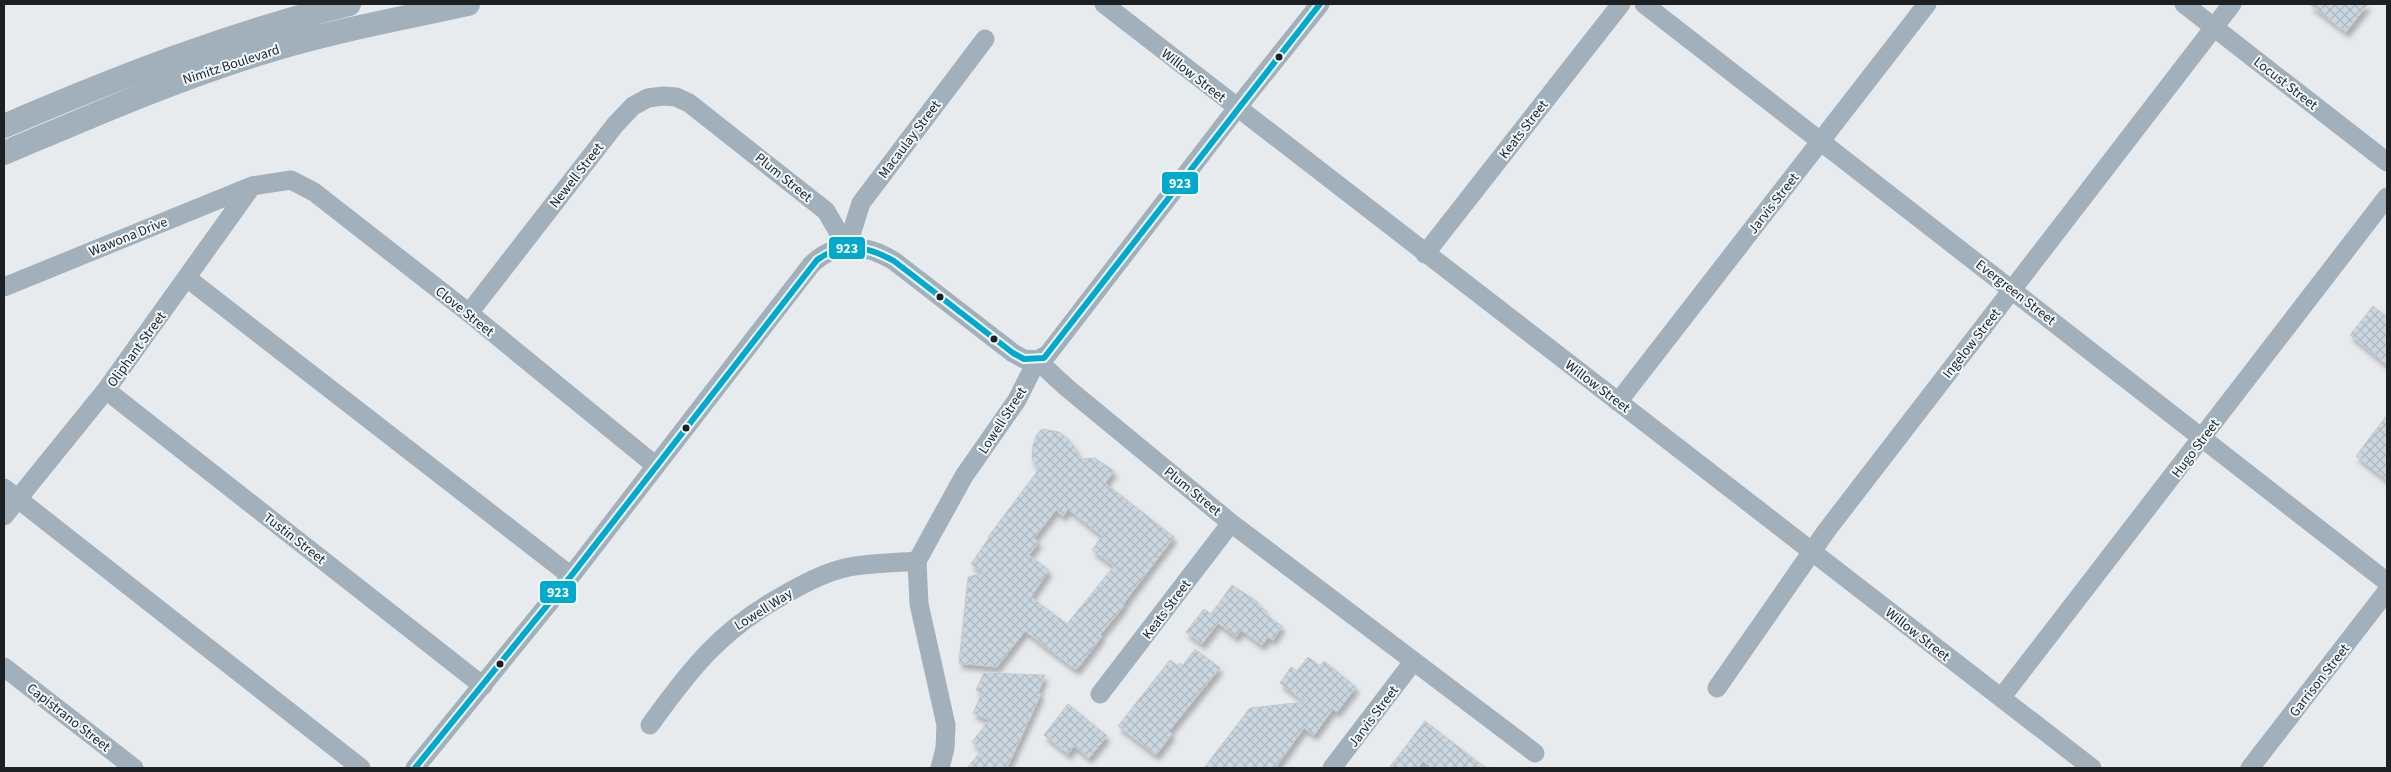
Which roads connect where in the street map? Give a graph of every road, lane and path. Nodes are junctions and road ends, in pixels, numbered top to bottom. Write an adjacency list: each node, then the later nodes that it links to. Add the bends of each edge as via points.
1 (349, 4): 15 (main road, Nimitz Boulevard, via 194,49)
2 (466, 4): 10 (main road, Nimitz Boulevard)
3 (1104, 4): 13 (street, Willow Street)
4 (1320, 4): 13 (street, Lowell Street)
5 (1621, 4): 22 (street, Keats Street)
6 (1644, 4): 16 (street, Evergreen Street)
7 (1927, 4): 16 (street, Jarvis Street)
8 (2184, 4): 11 (street, Locust Street)
9 (2232, 4): 11 (street, Ingelow Street)
10 (415, 9): 17 (main road, Nimitz Boulevard, via 229,63)
11 (2214, 27): 18 (street, Locust Street); 25 (street, Ingelow Street)
12 (985, 39): 21 (street, Macaulay Street, via 861,203)
13 (1237, 108): 22 (street, Willow Street); 27 (street, Lowell Street, via 1048,354)
14 (710, 117): 21 (street, Plum Street, via 826,211); 26 (street, Newell Street, via 676,98 663,96 648,98 633,106)
15 (4, 126)
16 (1820, 142): 25 (street, Evergreen Street); 29 (street, Jarvis Street)
17 (4, 153)
18 (2387, 162)
19 (258, 186): 23 (street, Oliphant Street); 24 (street, Wawona Drive); 26 (street, Clove Street, via 291,180 314,192)
20 (2387, 197): 30 (street, Hugo Street)
21 (847, 246): 27 (street, Plum Street, via 868,248 888,257 1013,353 1024,359); 31 (street, Plum Street, via 826,253 811,265)
22 (1425, 254): 29 (street, Willow Street)
23 (187, 278): 28 (street, Oliphant Street); 37 (street)
24 (4, 287)
25 (2012, 289): 30 (street, Evergreen Street); 35 (street, Ingelow Street)
26 (470, 313): 31 (street, Clove Street)
27 (1037, 360): 34 (street, Plum Street); 36 (street, Lowell Street, via 1017,400 964,476)
28 (106, 390): 32 (street, Oliphant Street); 42 (street, Tustin Street)
29 (1618, 402): 35 (street, Willow Street)
30 (2203, 438): 38 (street, Evergreen Street); 45 (street, Hugo Street)
31 (656, 466): 37 (street)
32 (11, 493): 33 (street, Oliphant Street); 49 (street)
33 (4, 516)
34 (1232, 523): 40 (street, Plum Street); 44 (street, Keats Street)
35 (1813, 551): 43 (street, Ingelow Street); 45 (street, Willow Street)
36 (917, 561): 46 (street, Lowell Way, via 838,570 763,607 715,644 674,691); 51 (street, via 919,604 946,724)
37 (571, 576): 42 (street)
38 (2387, 582)
39 (2387, 591): 54 (street, Garrison Street)
40 (1413, 662): 47 (street, Plum Street); 52 (street, Jarvis Street)
41 (4, 667): 48 (street, Capistrano Street)
42 (483, 686): 50 (street)
43 (1717, 688)
44 (1100, 694)
45 (2001, 698): 53 (street, Willow Street)
46 (650, 725)
47 (1535, 753)
48 (134, 768)
49 (361, 768)
50 (415, 768)
51 (940, 768)
52 (1332, 768)
53 (2092, 768)
54 (2250, 768)

